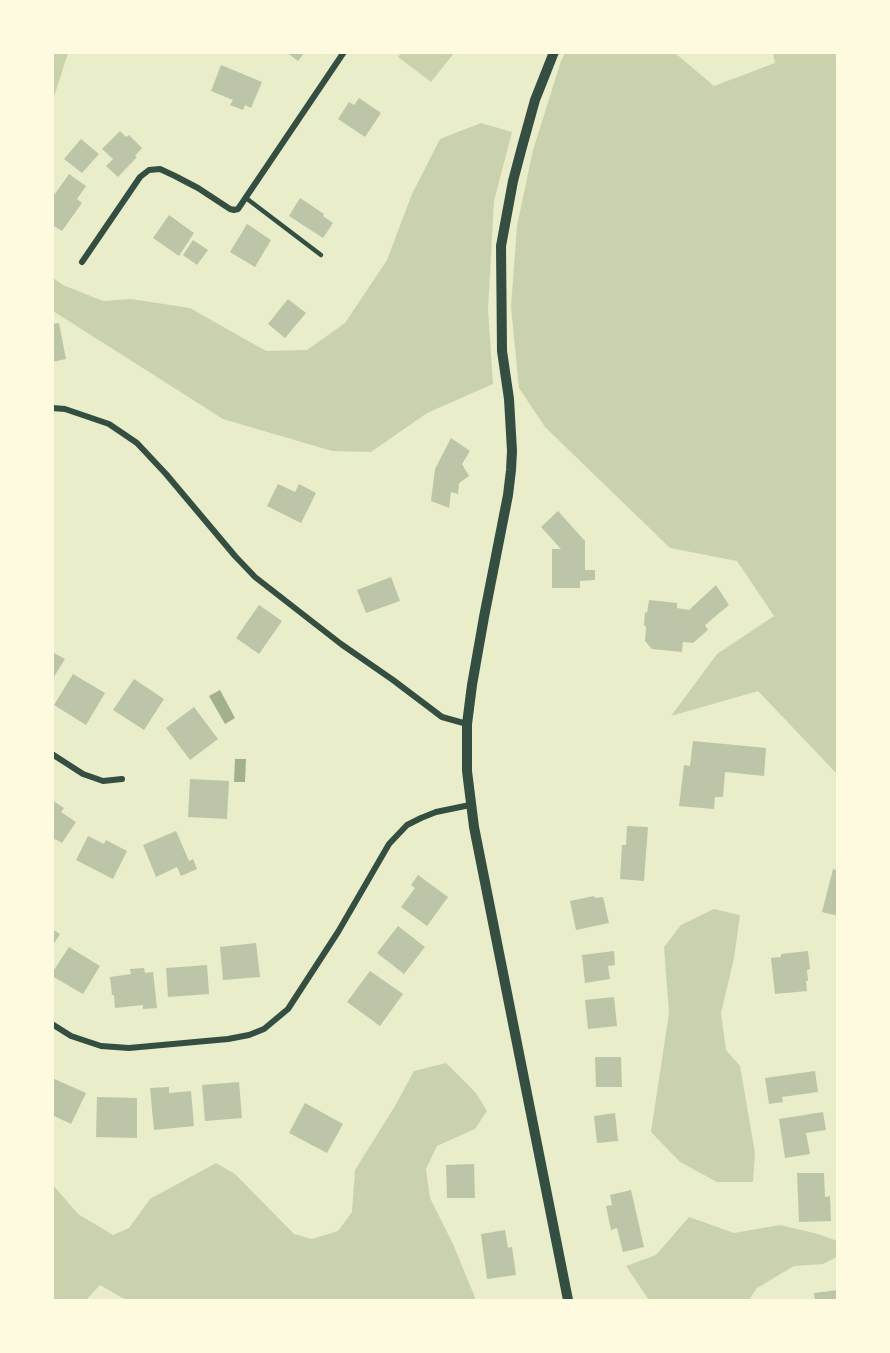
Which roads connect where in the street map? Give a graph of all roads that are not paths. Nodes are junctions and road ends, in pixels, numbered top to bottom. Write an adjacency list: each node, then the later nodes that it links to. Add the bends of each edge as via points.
1 (344, 52): 3 (street)
2 (554, 52): 7 (street, via 535,99 501,246 502,351 509,399 511,470)
3 (246, 198): 4 (lane); 5 (street, via 234,210 175,176 160,169 149,170 140,177)
4 (321, 255)
5 (82, 262)
6 (52, 408): 7 (street, via 109,424 137,443 255,577 442,717)
7 (466, 724): 10 (street)
8 (52, 754): 9 (street, via 83,774 103,781)
9 (122, 779)
10 (470, 805): 11 (street, via 421,818 407,825 389,844 288,1009 264,1029 228,1039 129,1048 101,1046 71,1036); 12 (street)
11 (52, 1024)
12 (568, 1300)

